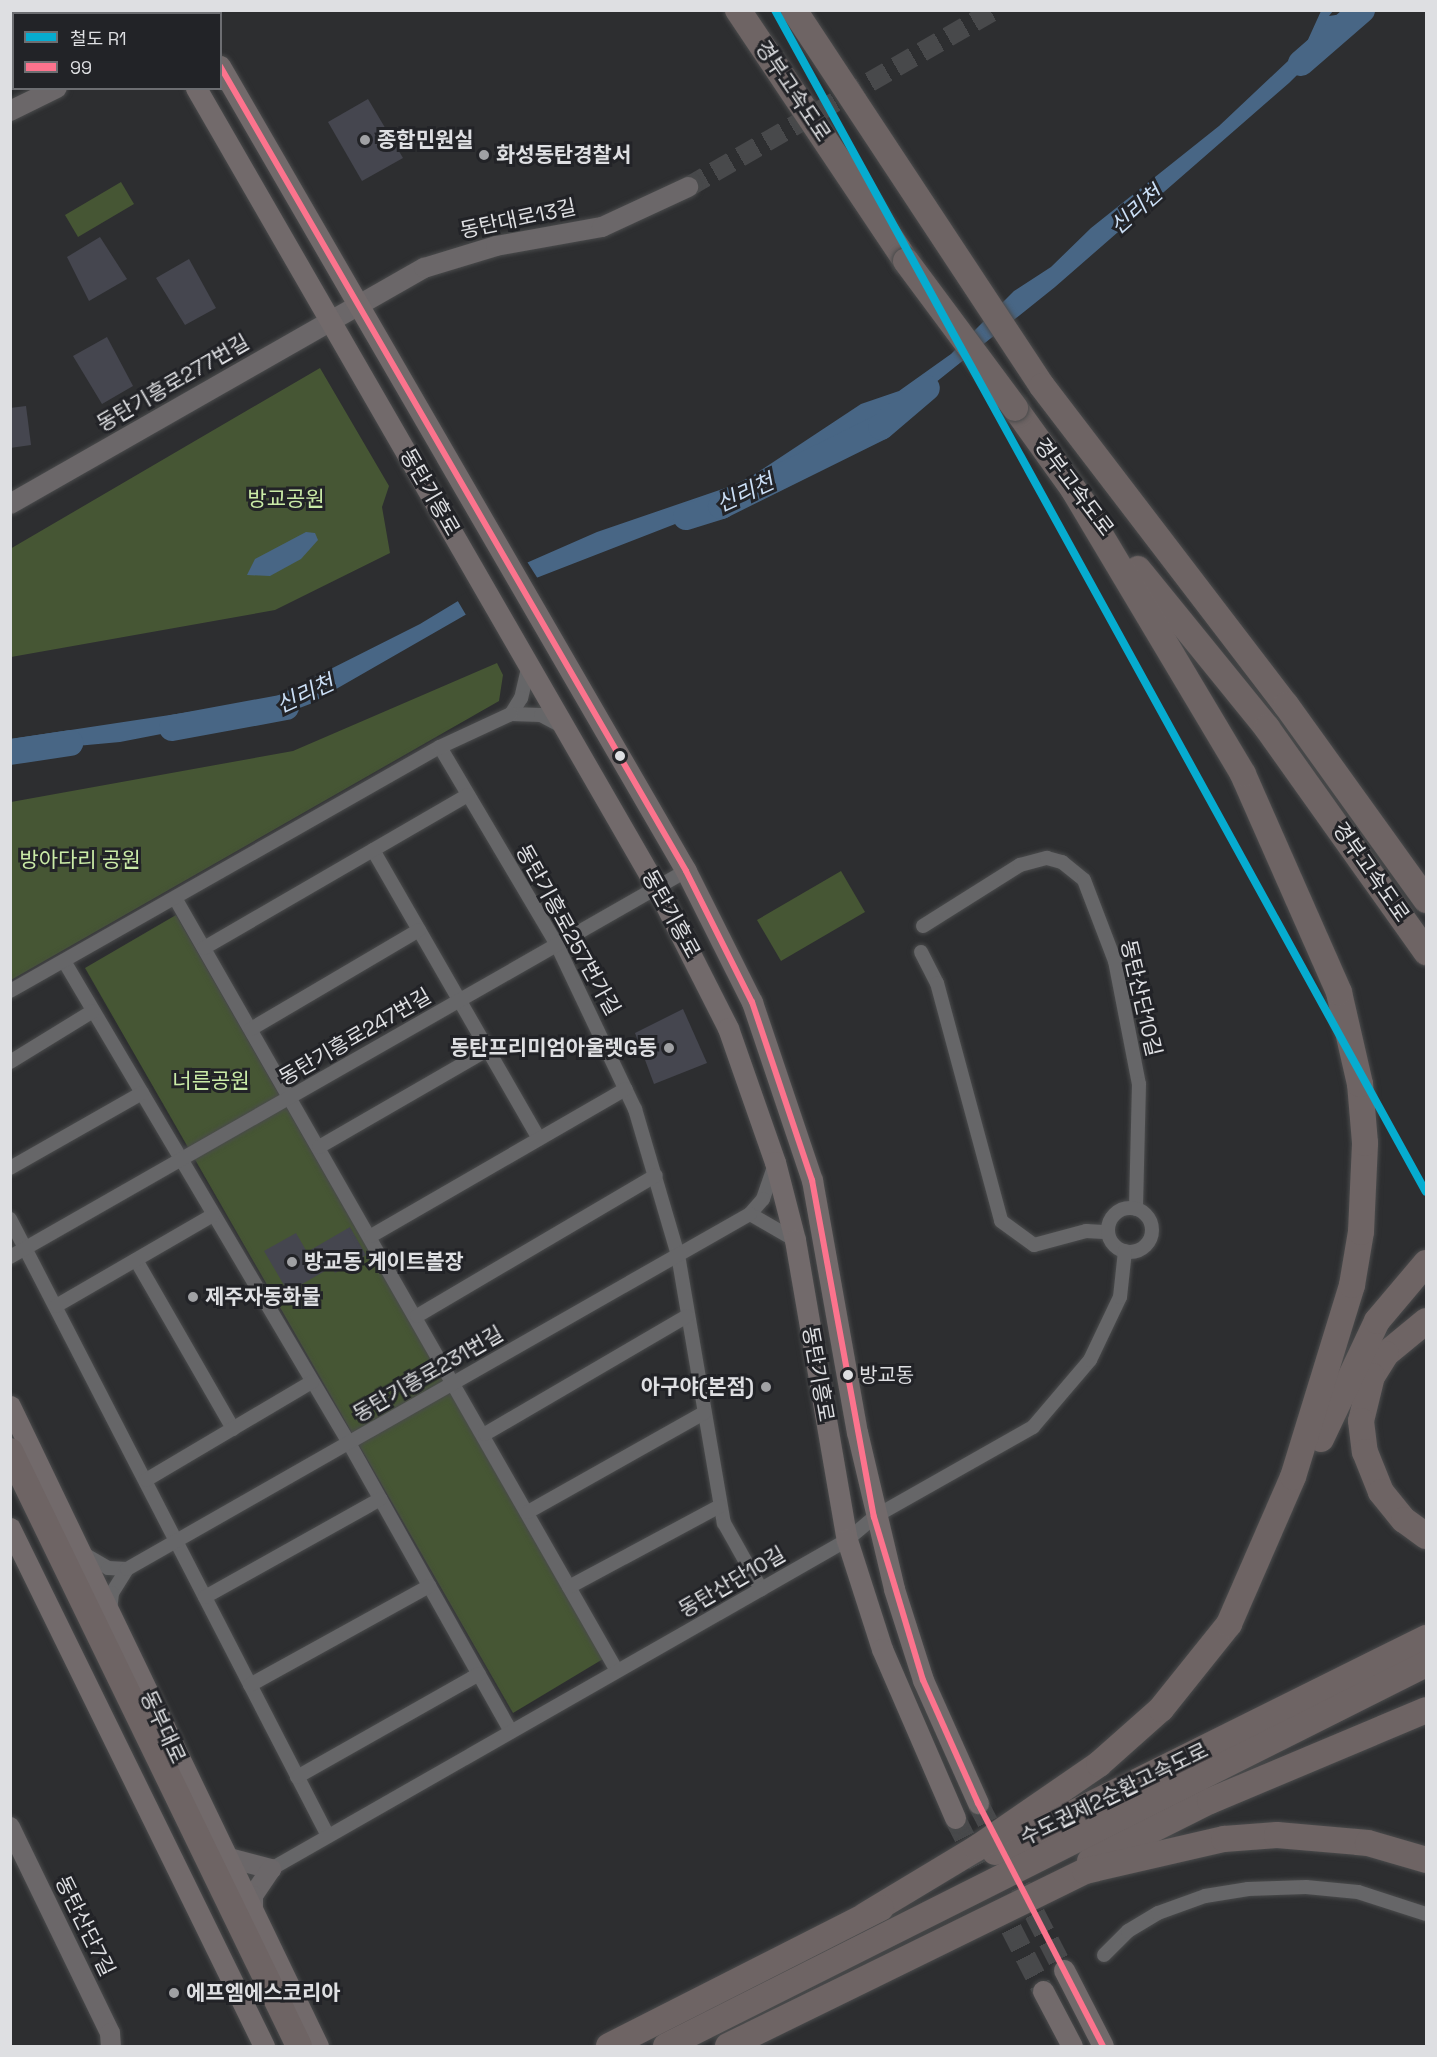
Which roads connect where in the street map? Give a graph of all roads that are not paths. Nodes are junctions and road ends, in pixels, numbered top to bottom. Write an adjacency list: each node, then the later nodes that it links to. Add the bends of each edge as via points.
1 (738, 10): 10 (highway, 경부고속도로, bridge, via 906,261)
2 (794, 10): 21 (highway, 경부고속도로, via 940,238 1042,386 1286,705)
3 (222, 69): 8 (main road, 동탄기흥로)
4 (53, 90): 6 (street)
5 (197, 90): 9 (main road, 동탄기흥로)
6 (10, 111)
7 (688, 187): 8 (street, 동탄대로13길, via 602,227 446,260)
8 (360, 303): 9 (street, 동탄기흥로277번길); 18 (main road, 동탄기흥로)
9 (331, 320): 11 (street, 동탄기흥로277번길); 12 (main road, 동탄기흥로)
10 (1074, 490): 27 (highway, 경부고속도로, via 1267,728); 86 (highway, via 1175,655 1275,838 1339,992 1360,1084 1364,1189 1352,1285 1293,1477)
11 (10, 504)
12 (524, 655): 13 (street, via 525,685); 14 (main road, 동탄기흥로)
13 (511, 714): 14 (street, via 541,715); 15 (street)
14 (566, 728): 19 (main road, 동탄기흥로)
15 (440, 747): 16 (street, 동탄기흥로257번가길); 20 (street)
16 (468, 795): 17 (street); 24 (street, 동탄기흥로257번가길)
17 (373, 850): 23 (street); 25 (street)
18 (686, 871): 19 (street, 동탄기흥로247번길); 74 (main road, 동탄기흥로, via 752,1002 795,1119 826,1241)
19 (657, 888): 24 (street, 동탄기흥로247번길); 41 (main road, 동탄기흥로, via 728,1028)
20 (175, 898): 25 (street); 28 (street)
21 (1426, 900)
22 (923, 926): 44 (street, 동탄산단10길, via 1020,865 1047,858 1062,862 1084,880 1115,961 1139,1084)
23 (419, 930): 30 (street); 32 (street)
24 (557, 945): 30 (street, 동탄기흥로247번길); 35 (street, 동탄기흥로257번가길)
25 (204, 948): 32 (street)
26 (921, 952): 48 (street, via 937,982 1001,1221 1034,1245 1086,1231)
27 (1426, 952)
28 (64, 961): 29 (street); 31 (street)
29 (10, 991)
30 (459, 1001): 33 (street); 37 (street, 동탄기흥로247번길)
31 (93, 1011): 34 (street); 36 (street)
32 (251, 1029): 37 (street)
33 (488, 1050): 38 (street); 39 (street)
34 (10, 1062)
35 (626, 1089): 38 (street); 43 (street, 동탄기흥로257번가길)
36 (142, 1094): 40 (street); 42 (street)
37 (290, 1098): 39 (street); 40 (street, 동탄기흥로247번길)
38 (539, 1139): 49 (street)
39 (319, 1147): 49 (street)
40 (181, 1160): 46 (street); 51 (street, 동탄기흥로247번길)
41 (775, 1162): 45 (street, via 763,1199); 50 (main road, 동탄기흥로)
42 (10, 1168)
43 (656, 1175): 53 (street, 동탄기흥로257번가길); 58 (street)
44 (1136, 1209): 48 (street, via 1116,1213); 52 (street, via 1151,1224 1150,1239 1140,1250)
45 (750, 1214): 50 (street); 53 (street, 동탄기흥로231번길)
46 (213, 1215): 55 (street); 61 (street)
47 (10, 1219): 51 (street)
48 (1108, 1232): 52 (street, via 1113,1244)
49 (370, 1236): 58 (street)
50 (795, 1240): 77 (main road, 동탄기흥로)
51 (27, 1248): 54 (street, 동탄기흥로247번길); 57 (street)
52 (1125, 1251): 74 (street, 동탄산단10길, via 1120,1297 1090,1360 1034,1427)
53 (678, 1255): 59 (street, 동탄기흥로257번가길); 62 (street, 동탄기흥로231번길)
54 (10, 1257)
55 (136, 1260): 57 (street); 65 (street)
56 (1426, 1263): 86 (highway, via 1401,1288 1360,1352 1311,1464)
57 (56, 1306): 69 (street)
58 (417, 1316): 62 (street)
59 (687, 1316): 63 (street, 동탄기흥로257번가길); 66 (street)
60 (1426, 1321): 76 (highway, via 1386,1354 1372,1376 1361,1421 1365,1452 1381,1492 1404,1520)
61 (312, 1382): 65 (street); 67 (street)
62 (455, 1382): 66 (street); 67 (street, 동탄기흥로231번길)
63 (704, 1413): 72 (street, 동탄기흥로257번가길); 73 (street)
64 (14, 1418): 79 (main road, 동부대로)
65 (233, 1429): 69 (street)
66 (484, 1434): 73 (street)
67 (348, 1443): 71 (street); 78 (street, 동탄기흥로231번길)
68 (10, 1450): 112 (highway, 동부대로)
69 (146, 1480): 78 (street)
70 (10, 1484): 111 (highway, 동부대로)
71 (380, 1499): 81 (street); 84 (street)
72 (720, 1506): 82 (street); 83 (street, 동탄기흥로257번가길, via 724,1523)
73 (528, 1512): 82 (street)
74 (874, 1517): 77 (street, 동탄산단10길); 95 (main road, 동탄기흥로, via 923,1680)
75 (10, 1528): 110 (main road)
76 (1426, 1536)
77 (847, 1540): 83 (street, 동탄산단10길); 96 (main road, 동탄기흥로, via 882,1649)
78 (178, 1541): 80 (street, 동탄기흥로231번길); 84 (street)
79 (78, 1549): 80 (street, via 94,1563); 85 (main road, 동부대로)
80 (127, 1569): 85 (street, via 112,1593)
81 (429, 1586): 90 (street); 91 (street)
82 (570, 1587): 89 (street)
83 (761, 1589): 89 (street, 동탄산단10길)
84 (205, 1597): 91 (street)
85 (110, 1615): 99 (main road, 동부대로)
86 (1229, 1624): 104 (highway, via 1161,1709 1099,1764 977,1848)
87 (1426, 1638): 104 (highway, 수도권제2순환고속도로)
88 (1426, 1664): 115 (highway, 수도권제2순환고속도로)
89 (617, 1671): 93 (street, 동탄산단10길)
90 (479, 1674): 93 (street); 94 (street)
91 (250, 1686): 94 (street)
92 (1426, 1710): 102 (highway, via 1160,1825)
93 (512, 1732): 98 (street, 동탄산단10길)
94 (297, 1777): 98 (street)
95 (978, 1803)
96 (955, 1818)
97 (10, 1827): 109 (street, 동탄산단7길, via 110,2033)
98 (328, 1836): 101 (street, 동탄산단10길)
99 (225, 1857): 101 (street); 105 (main road, 동부대로)
100 (1426, 1860): 102 (highway, via 1368,1843 1317,1836 1224,1839 1085,1871)
101 (271, 1869): 105 (street, via 253,1896)
102 (1011, 1905): 116 (highway)
103 (1426, 1914): 106 (street, via 1359,1892 1306,1887 1248,1889 1205,1896 1158,1913 1128,1931)
104 (866, 1915): 114 (highway, 수도권제2순환고속도로)
105 (253, 1916): 113 (main road, 동부대로)
106 (1104, 1955)
107 (1064, 1970): 118 (main road)
108 (1043, 1991): 117 (main road)
109 (111, 2046)
110 (264, 2046)
111 (281, 2046)
112 (299, 2046)
113 (318, 2046)
114 (609, 2046)
115 (666, 2046)
116 (728, 2046)
117 (1072, 2046)
118 (1104, 2046)

